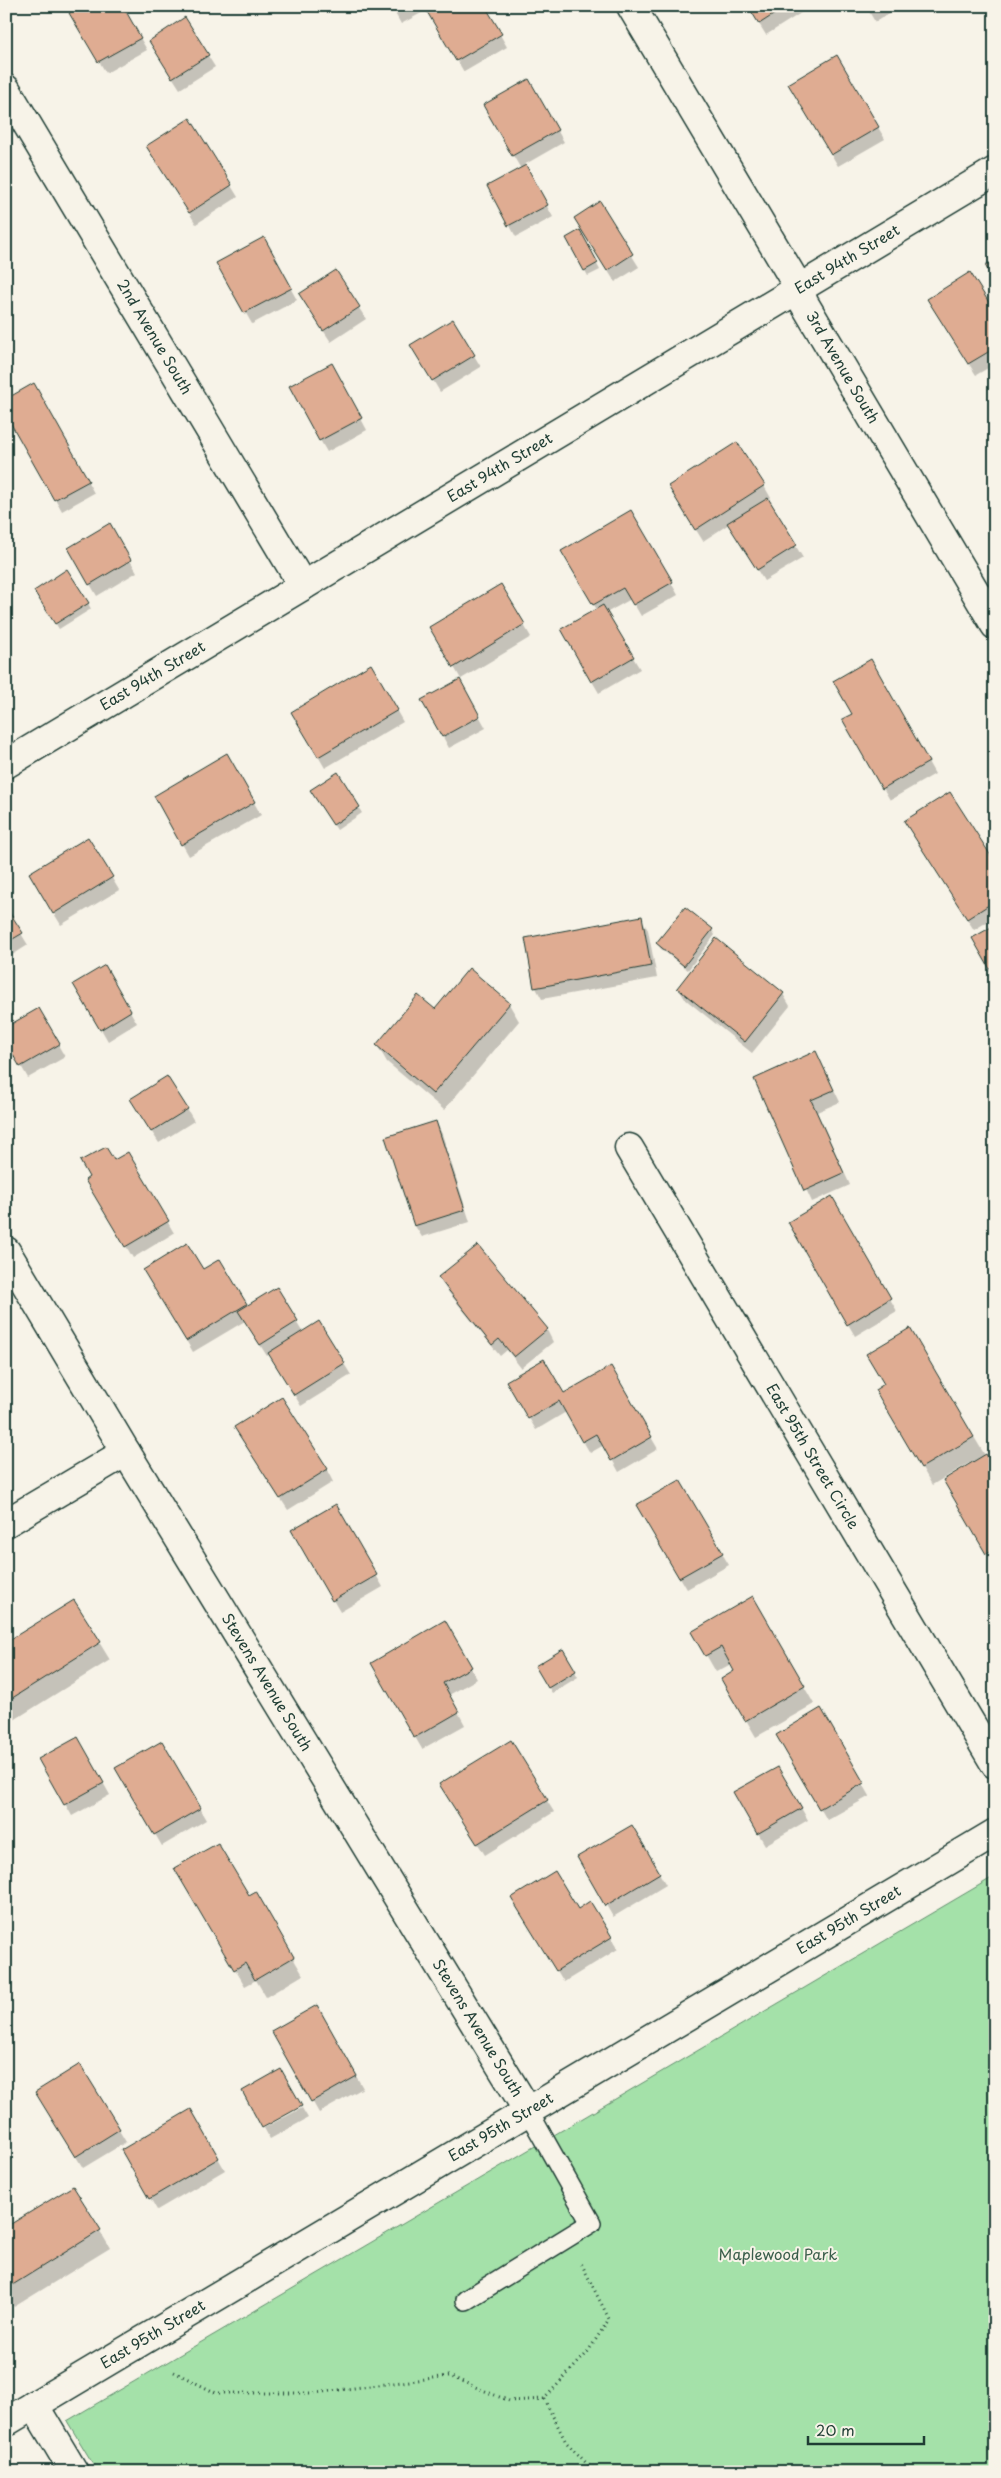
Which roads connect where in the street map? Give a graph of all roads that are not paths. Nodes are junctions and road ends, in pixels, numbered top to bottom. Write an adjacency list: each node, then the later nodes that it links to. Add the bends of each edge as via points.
1 (631, 6): 4 (street, 3rd Avenue South)
2 (6, 89): 5 (street, 2nd Avenue South)
3 (995, 171): 4 (street, East 94th Street)
4 (798, 288): 5 (street, East 94th Street); 6 (street, 3rd Avenue South)
5 (303, 586): 7 (street, East 94th Street)
6 (995, 625)
7 (6, 764)
8 (628, 1148): 12 (street, East 95th Street Circle)
9 (6, 1251): 10 (street, Stevens Avenue South)
10 (126, 1452): 11 (street); 14 (street, Stevens Avenue South)
11 (6, 1523)
12 (995, 1764)
13 (995, 1833): 14 (street, East 95th Street)
14 (528, 2111): 15 (lane, via 591,2223); 16 (street, East 95th Street)
15 (466, 2300)
16 (34, 2405): 17 (street, East 95th Street); 18 (street)
17 (6, 2422)
18 (74, 2472)

